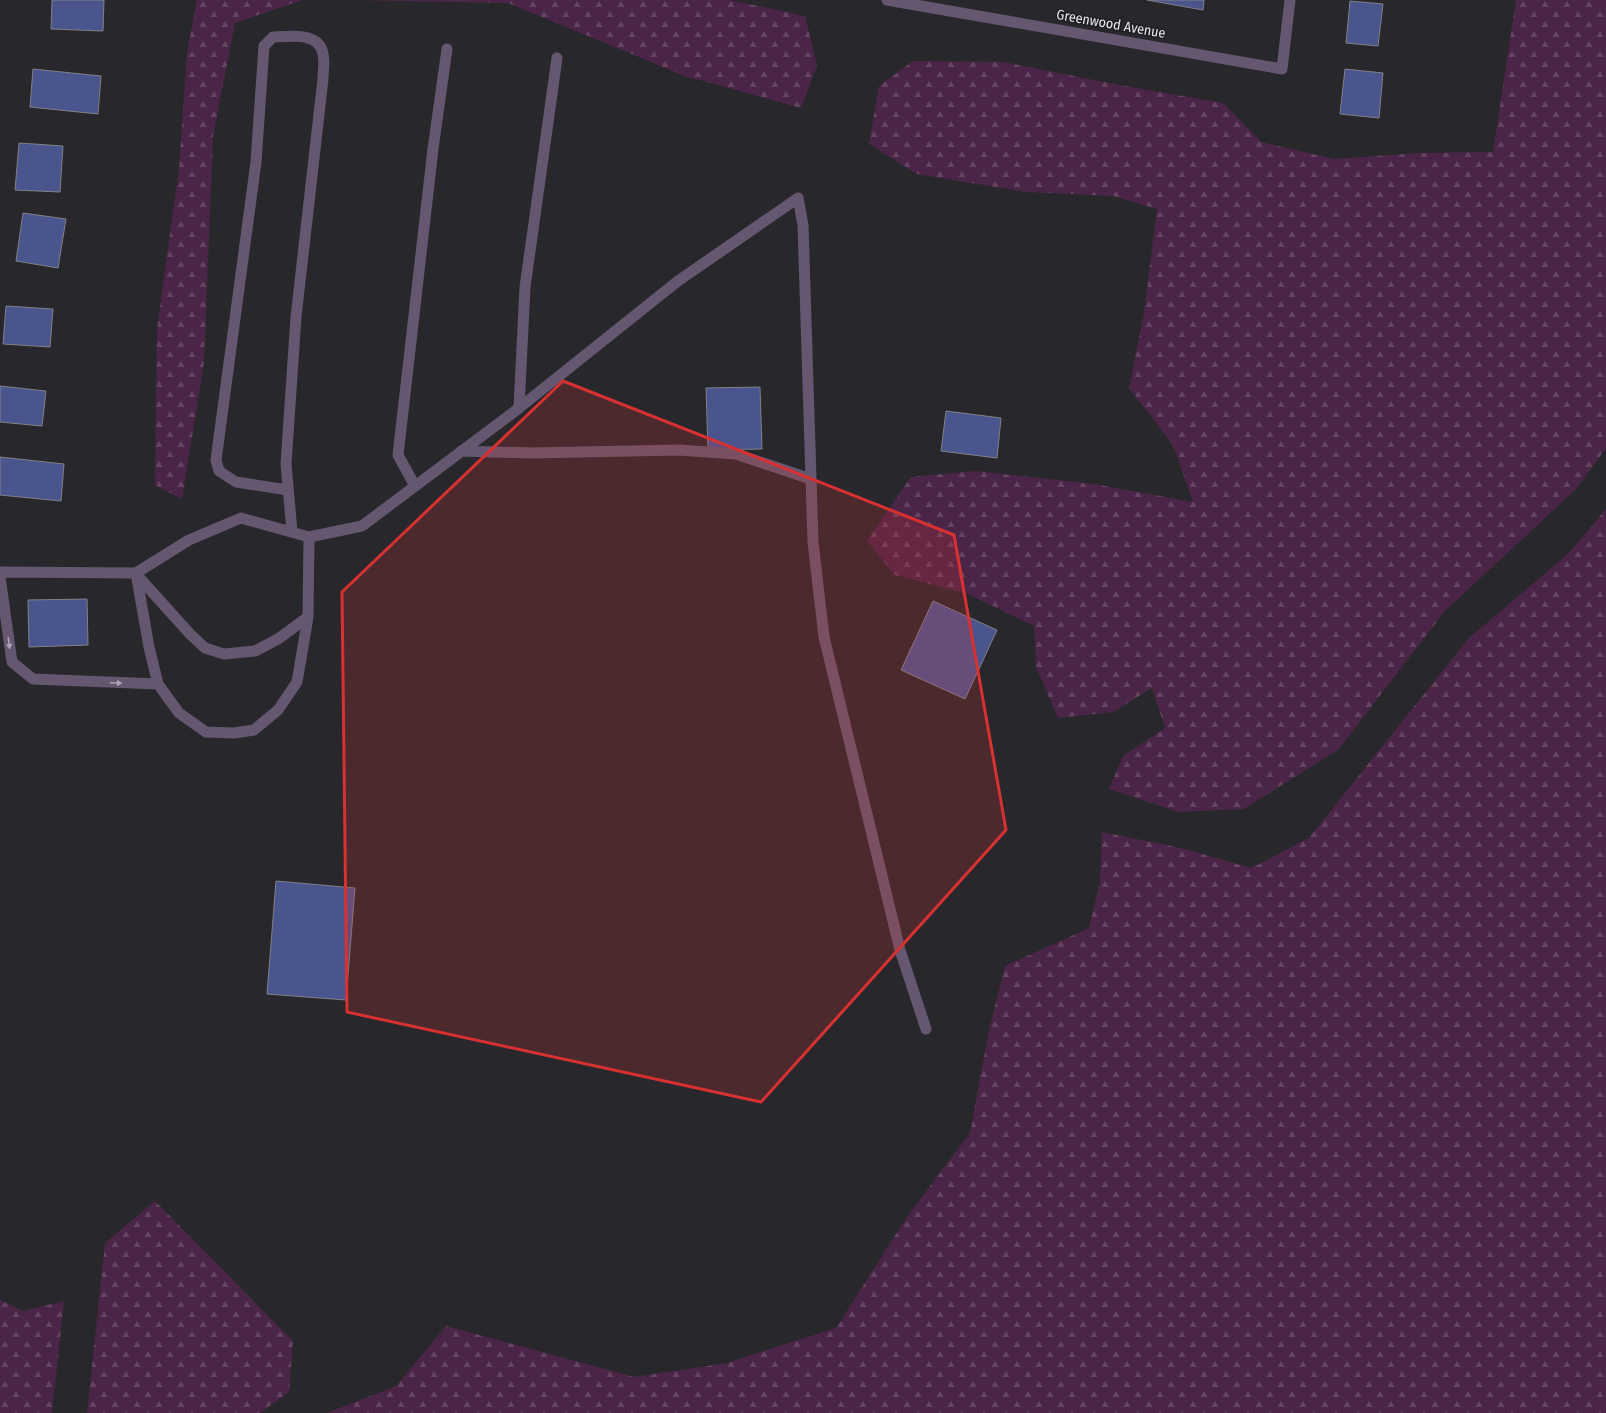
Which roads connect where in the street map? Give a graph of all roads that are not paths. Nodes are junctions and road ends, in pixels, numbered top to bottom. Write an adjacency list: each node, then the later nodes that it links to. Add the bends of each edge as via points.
1 (886, 0): 2 (street, Greenwood Avenue, via 1282,69)
2 (1290, 0)
3 (447, 49): 8 (street, via 398,455)
4 (557, 58): 5 (street, via 525,287)
5 (519, 408): 6 (street); 7 (street, via 678,281 798,198 804,225)
6 (461, 451): 7 (street, via 531,453 679,450 736,454); 8 (street)
7 (811, 479): 17 (street, via 813,542 824,637 900,950)
8 (415, 486): 11 (street, via 362,526)
9 (288, 490): 9 (street, via 286,464 296,317 324,54 314,39 291,36 273,37 264,46 256,162 216,460 219,471 236,482); 10 (street)
10 (292, 532): 11 (street); 13 (street, via 241,518 189,540)
11 (309, 537): 15 (street)
12 (0, 572): 13 (street)
13 (136, 573): 15 (street, via 204,648 224,654 255,651 278,639); 16 (street)
14 (0, 576): 16 (street, one-way to 16, via 12,662 33,679)
15 (308, 617): 16 (street, via 297,682 278,710 254,730 234,734 206,732 179,713)
16 (158, 684)
17 (926, 1029)

